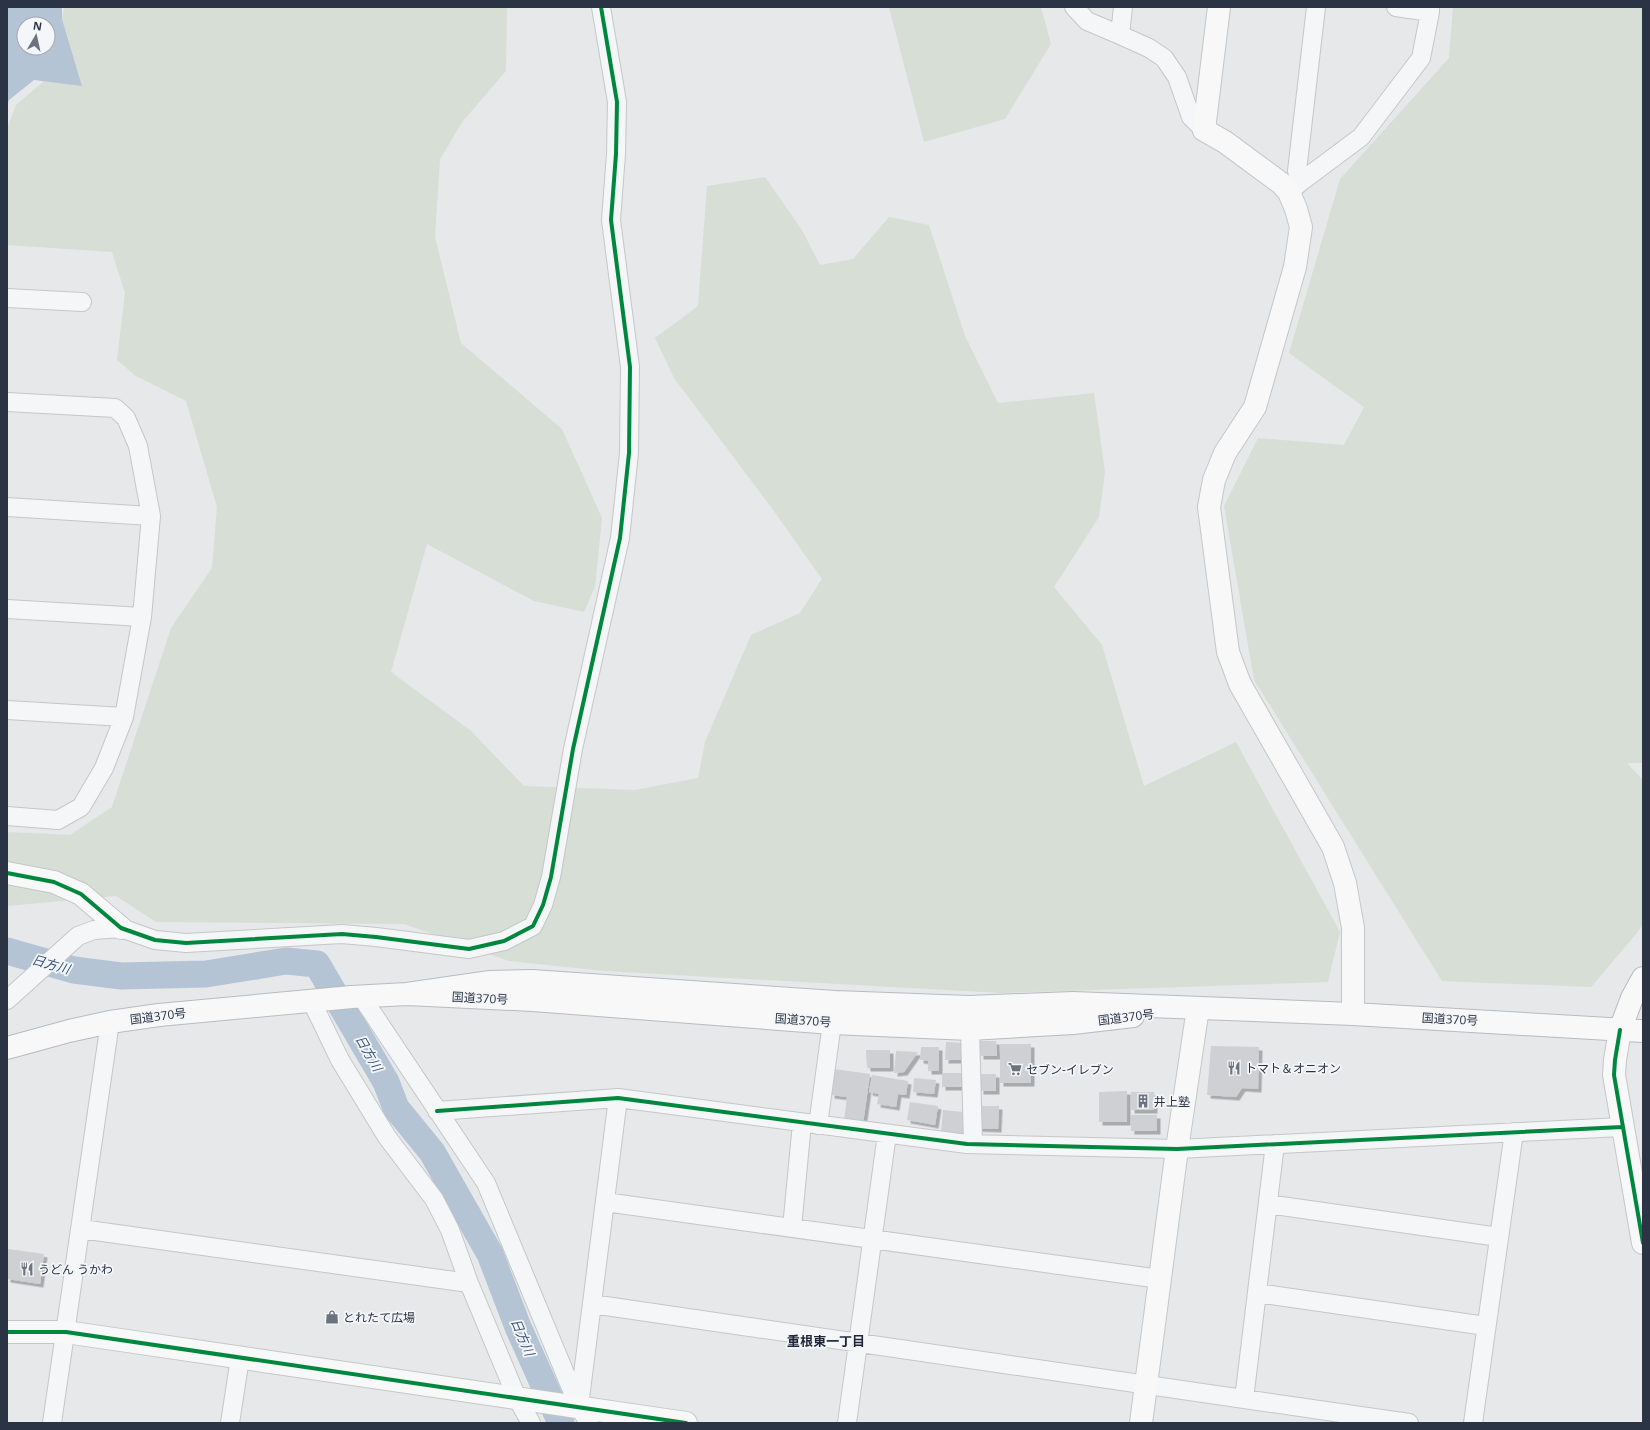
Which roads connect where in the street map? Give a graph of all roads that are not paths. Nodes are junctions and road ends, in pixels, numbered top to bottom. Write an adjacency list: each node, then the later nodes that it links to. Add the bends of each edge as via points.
1 (601, 7): 22 (street, via 617,102 611,220 630,367 629,453 620,538 574,748 551,877 543,905 533,926 504,942 469,949 342,934 186,943 155,940)
2 (1074, 7): 8 (street, via 1088,21)
3 (1123, 7): 8 (street)
4 (1219, 7): 9 (main road)
5 (1316, 7): 10 (street)
6 (1396, 7): 7 (street)
7 (1430, 9): 10 (street, via 1421,58 1361,137)
8 (1120, 35): 9 (street, via 1164,58 1177,77 1191,116)
9 (1204, 130): 10 (main road, via 1225,142 1282,184)
10 (1295, 186): 29 (main road, via 1296,209 1301,227 1295,267 1255,408 1225,453 1214,480 1209,508 1228,652 1240,684 1333,847 1345,883 1353,928)
11 (7, 298): 12 (street)
12 (82, 302)
13 (7, 402): 15 (street, via 116,408 126,418 138,446)
14 (7, 507): 15 (street)
15 (151, 516): 17 (street)
16 (7, 609): 17 (street)
17 (142, 616): 19 (street)
18 (7, 710): 19 (street)
19 (124, 717): 20 (street, via 104,768 81,807 58,820)
20 (7, 816)
21 (7, 873): 22 (main road, via 54,882 81,894)
22 (121, 928): 24 (street, via 94,930 78,936)
23 (1643, 978): 33 (main road)
24 (13, 994)
25 (407, 994): 26 (main road, 国道370号); 28 (main road, 国道370号, via 490,982 532,981 835,1002 969,1007 1073,1003); 31 (main road, 国道370号, via 547,1001)
26 (357, 996): 27 (main road, 国道370号); 37 (street)
27 (314, 1000): 30 (main road, 国道370号); 53 (street, via 340,1060 386,1137 434,1199 450,1230)
28 (1198, 1008): 29 (main road, 国道370号); 32 (main road, 国道370号, via 1073,1023); 44 (main road)
29 (1354, 1014): 33 (main road, 国道370号)
30 (110, 1022): 35 (main road, 国道370号, via 69,1030); 48 (street)
31 (832, 1023): 32 (main road, 国道370号); 38 (street)
32 (970, 1029): 42 (street)
33 (1620, 1030): 34 (main road, 国道370号); 39 (main road, via 1614,1075)
34 (1643, 1031)
35 (7, 1048)
36 (618, 1098): 37 (street); 38 (street); 45 (street)
37 (437, 1111): 64 (street, via 486,1183)
38 (810, 1124): 41 (street); 47 (street)
39 (1622, 1127): 40 (street); 51 (main road)
40 (1514, 1132): 43 (street); 49 (street)
41 (887, 1134): 42 (street); 50 (street)
42 (973, 1144): 44 (street)
43 (1275, 1144): 44 (street); 46 (street)
44 (1177, 1149): 52 (main road)
45 (605, 1202): 47 (street); 55 (street)
46 (1268, 1204): 49 (street); 54 (street)
47 (792, 1228): 50 (street)
48 (81, 1229): 53 (street); 58 (street)
49 (1499, 1237): 56 (street)
50 (872, 1239): 52 (street); 59 (street)
51 (1643, 1243)
52 (1160, 1279): 61 (main road)
53 (469, 1283): 62 (street)
54 (1257, 1293): 56 (street); 63 (street)
55 (592, 1304): 59 (street); 64 (street)
56 (1486, 1326): 72 (street)
57 (7, 1332): 58 (main road)
58 (66, 1332): 60 (main road); 66 (street)
59 (858, 1343): 61 (street); 70 (street)
60 (240, 1358): 62 (main road); 67 (street)
61 (1146, 1385): 63 (street); 71 (main road)
62 (521, 1399): 64 (main road); 68 (street)
63 (1244, 1399): 65 (street)
64 (577, 1412): 69 (main road)
65 (1398, 1422)
66 (52, 1423)
67 (230, 1423)
68 (531, 1423)
69 (686, 1423)
70 (847, 1423)
71 (1141, 1423)
72 (1473, 1423)

